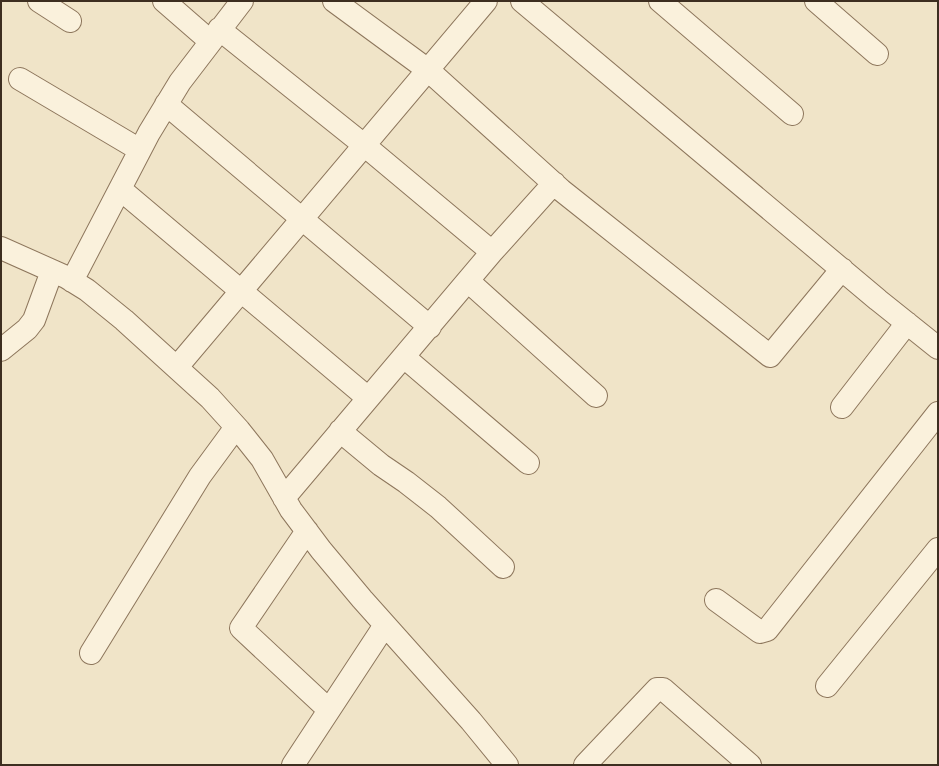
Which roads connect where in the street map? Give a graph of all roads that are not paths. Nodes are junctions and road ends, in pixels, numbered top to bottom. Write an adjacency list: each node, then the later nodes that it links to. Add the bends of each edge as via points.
1 (39, 1): 9 (street)
2 (164, 1): 10 (street)
3 (242, 1): 10 (street)
4 (334, 1): 12 (street)
5 (486, 1): 12 (street)
6 (522, 1): 23 (street)
7 (660, 1): 15 (street)
8 (816, 1): 11 (street)
9 (70, 21)
10 (215, 35): 14 (street); 16 (street)
11 (877, 54)
12 (428, 70): 16 (street); 18 (street)
13 (20, 79): 17 (street)
14 (166, 104): 17 (street); 20 (street)
15 (792, 114)
16 (364, 145): 20 (street); 22 (street)
17 (140, 150): 19 (street)
18 (554, 184): 22 (street); 23 (street, via 770,356)
19 (120, 188): 25 (street); 27 (street)
20 (302, 219): 27 (street); 29 (street)
21 (1, 248): 24 (street)
22 (492, 252): 26 (street)
23 (842, 269): 28 (street)
24 (52, 271): 25 (street); 31 (street, via 34,320)
25 (72, 281): 33 (street, via 124,320)
26 (468, 281): 29 (street); 34 (street)
27 (242, 290): 33 (street); 35 (street)
28 (907, 323): 30 (street); 36 (street)
29 (430, 328): 32 (street)
30 (938, 348)
31 (1, 350)
32 (404, 357): 35 (street); 40 (street)
33 (177, 368): 38 (street, via 210,398)
34 (596, 396)
35 (368, 398): 39 (street)
36 (842, 407)
37 (938, 414): 45 (street, via 767,630 760,632)
38 (236, 427): 41 (street, via 262,459); 47 (street, via 200,476)
39 (340, 431): 41 (street); 44 (street, via 438,507)
40 (528, 463)
41 (284, 498): 42 (street)
42 (307, 531): 46 (street); 49 (street, via 241,628)
43 (936, 557): 48 (street)
44 (503, 568)
45 (716, 600)
46 (385, 625): 49 (street); 51 (street)
47 (92, 653)
48 (827, 686)
49 (329, 710): 50 (street)
50 (293, 765)
51 (507, 765)
52 (585, 765): 53 (street, via 657,689 663,689)
53 (750, 765)

